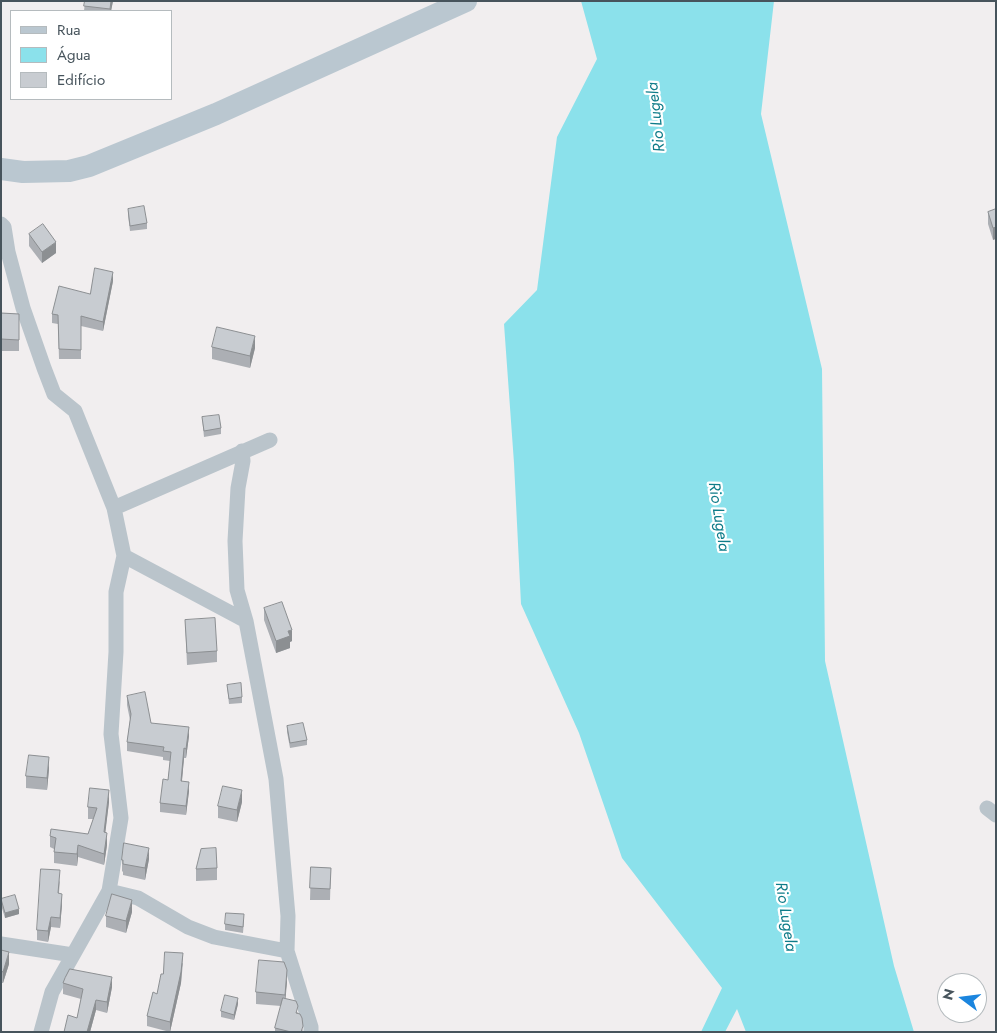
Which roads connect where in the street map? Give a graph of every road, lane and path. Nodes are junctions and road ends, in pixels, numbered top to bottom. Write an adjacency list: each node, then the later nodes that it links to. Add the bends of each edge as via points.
1 (466, 1): 2 (main road, via 216,114 89,166 60,171)
2 (1, 169)
3 (1, 224): 6 (street, via 23,308 54,394 75,411)
4 (270, 440): 5 (street)
5 (242, 451): 6 (street); 8 (street, via 235,541 237,590)
6 (114, 508): 7 (street)
7 (124, 556): 8 (street); 9 (street, via 116,592 111,734 121,818)
8 (246, 621): 11 (street, via 276,780)
9 (109, 891): 11 (street, via 138,898 214,937); 12 (street)
10 (1, 944): 12 (street)
11 (288, 951): 14 (street)
12 (73, 955): 13 (street, via 52,992)
13 (41, 1032)
14 (311, 1032)

